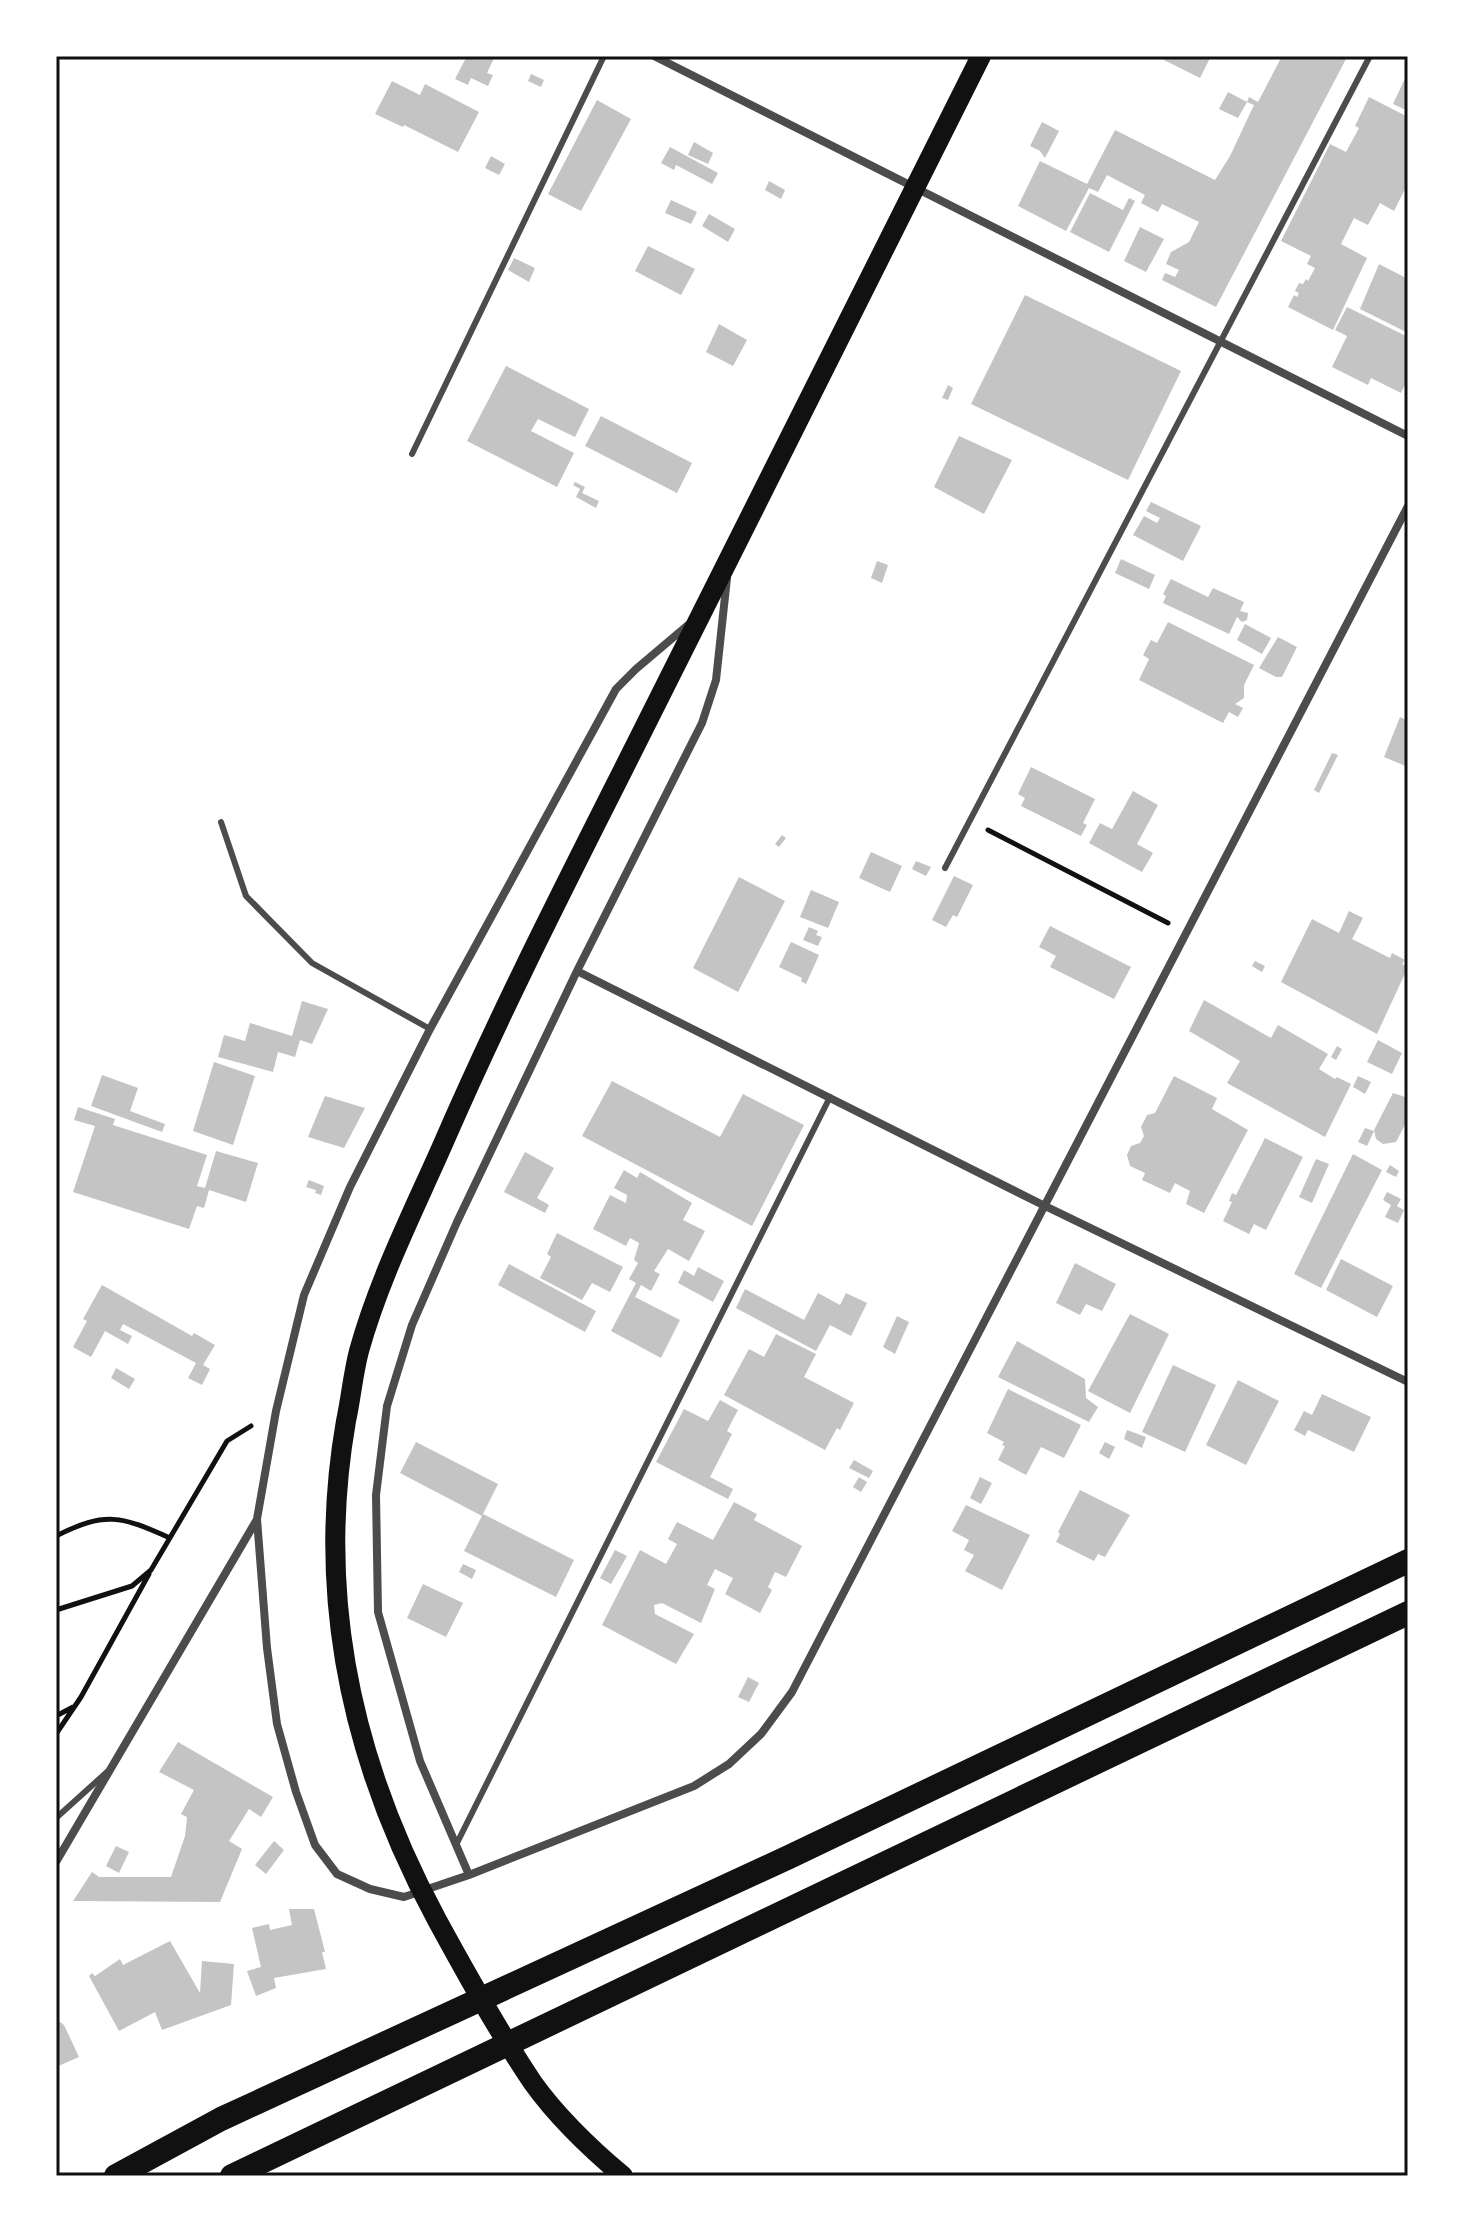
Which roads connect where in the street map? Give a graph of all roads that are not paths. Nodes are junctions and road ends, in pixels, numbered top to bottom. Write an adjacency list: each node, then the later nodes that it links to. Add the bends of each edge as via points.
1 (604, 56): 8 (lane)
2 (654, 56): 5 (street)
3 (981, 56): 5 (main road)
4 (1370, 56): 6 (lane)
5 (917, 187): 6 (street); 10 (main road)
6 (1222, 342): 7 (street); 13 (lane)
7 (1408, 436)
8 (412, 454)
9 (1408, 506): 17 (street)
10 (729, 561): 11 (main road); 14 (street, via 716,680 702,723)
11 (702, 614): 15 (street, via 616,689); 29 (main road, via 487,1043 390,1260 358,1353 341,1451 334,1549 339,1634 355,1714 375,1784 414,1878 536,2087)
12 (221, 822): 15 (lane, via 246,896 312,963)
13 (945, 868)
14 (577, 971): 16 (street); 24 (street, via 412,1325 387,1406 376,1495 378,1612 420,1761)
15 (430, 1029): 19 (street, via 350,1187 304,1295)
16 (830, 1097): 17 (street); 24 (lane)
17 (1043, 1205): 18 (street); 26 (street, via 792,1692 761,1734 729,1764 694,1786)
18 (1408, 1382)
19 (257, 1519): 22 (street); 26 (street, via 277,1724 315,1845 337,1874 404,1897)
20 (1408, 1561): 27 (highway, via 789,1857 221,2119)
21 (1408, 1613): 28 (highway)
22 (109, 1770): 23 (lane); 25 (street)
23 (56, 1818)
24 (457, 1843): 26 (street)
25 (56, 1862)
26 (469, 1875)
27 (116, 2176)
28 (232, 2176)
29 (623, 2176)

